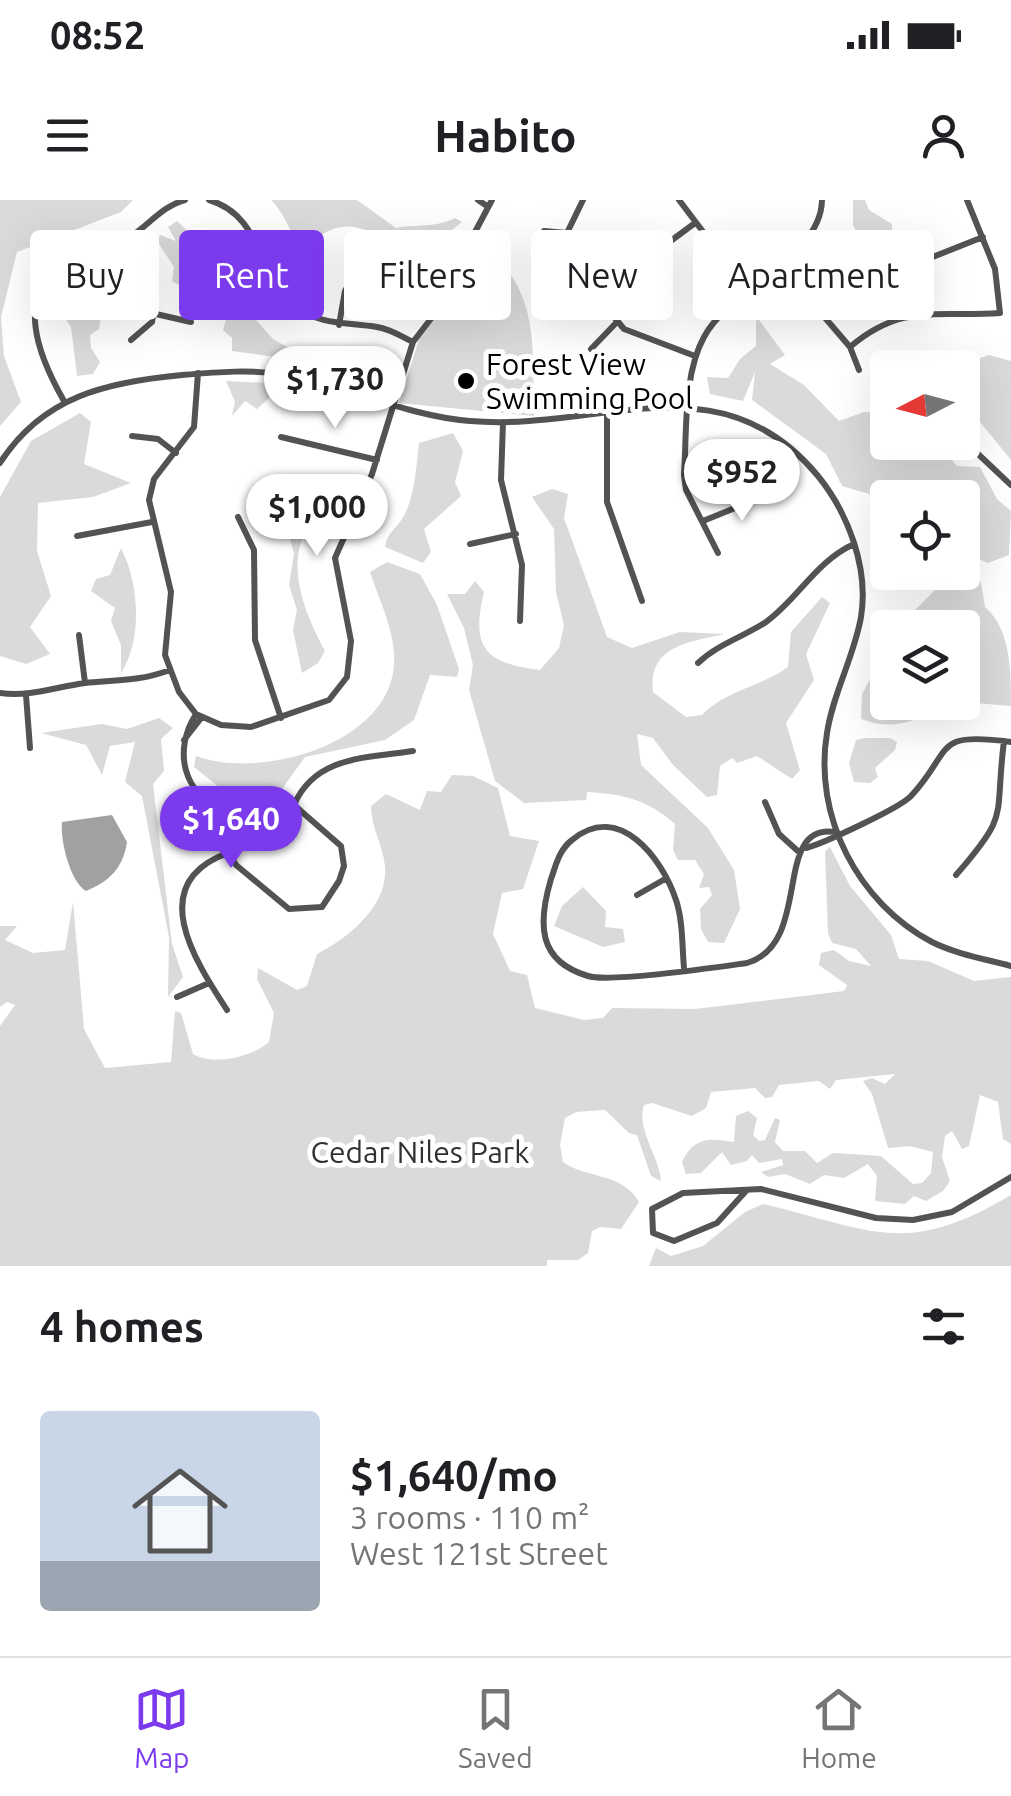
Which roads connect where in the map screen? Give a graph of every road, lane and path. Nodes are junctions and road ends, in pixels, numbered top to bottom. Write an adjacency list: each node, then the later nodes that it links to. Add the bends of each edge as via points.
1 (185, 200): 10 (street)
2 (209, 200): 26 (street, via 242,218 292,303)
3 (478, 200): 8 (street)
4 (583, 200): 11 (street)
5 (679, 200): 9 (street)
6 (822, 200): 13 (street)
7 (967, 200): 14 (street)
8 (490, 203): 28 (street, via 456,286)
9 (694, 223): 12 (street); 15 (street)
10 (136, 230)
11 (568, 230)
12 (702, 230)
13 (815, 230)
14 (983, 237): 16 (street); 29 (street, via 1000,313 892,318)
15 (673, 239)
16 (934, 256)
17 (344, 299): 26 (street)
18 (159, 315): 24 (street)
19 (34, 320): 34 (street, via 46,367)
20 (153, 320): 27 (street)
21 (613, 320): 25 (street)
22 (716, 320): 31 (street)
23 (827, 320): 29 (street)
24 (191, 322)
25 (616, 324): 30 (street); 31 (street)
26 (340, 325): 28 (street, via 379,327)
27 (131, 340)
28 (413, 342): 35 (street)
29 (850, 347): 32 (street)
30 (591, 349)
31 (696, 356): 36 (street)
32 (859, 370)
33 (198, 373): 34 (street, via 111,384); 35 (street, via 276,374); 41 (street, via 194,426)
34 (64, 401): 44 (street, via 32,424)
35 (394, 405): 38 (street, via 453,420); 43 (street)
36 (690, 406): 37 (street); 48 (street, via 684,474); 53 (street, via 743,419 796,453 841,512)
37 (608, 413): 38 (street); 55 (street, via 608,502)
38 (504, 422): 50 (street, via 501,480)
39 (132, 436): 41 (street, via 158,440)
40 (281, 437): 43 (street)
41 (176, 453): 49 (street, via 150,490)
42 (980, 456): 45 (street)
43 (377, 460): 64 (street, via 335,558 352,658 339,691)
44 (0, 463)
45 (1011, 485)
46 (768, 495): 48 (street)
47 (238, 517): 64 (street, via 254,550 255,640)
48 (703, 521): 54 (street)
49 (152, 522): 51 (street); 59 (street, via 171,592 164,646)
50 (516, 534): 52 (street); 56 (street, via 524,594)
51 (77, 536)
52 (470, 544)
53 (854, 544): 58 (street, via 818,566 767,621); 71 (street, via 861,615 824,753)
54 (718, 552)
55 (642, 601)
56 (520, 621)
57 (78, 635): 60 (street)
58 (698, 662)
59 (170, 670): 60 (street, via 136,681); 63 (street)
60 (85, 683): 62 (street)
61 (0, 692): 62 (street)
62 (26, 696): 66 (street)
63 (199, 715): 64 (street, via 241,728); 70 (street, via 183,741 183,766 210,802)
64 (281, 718)
65 (1008, 742): 71 (street, via 960,740 939,753 911,797); 74 (street, via 1003,819 994,838)
66 (30, 748)
67 (413, 750): 69 (street, via 330,765 308,780)
68 (765, 802): 72 (street, via 779,834)
69 (294, 805): 70 (street); 73 (street, via 344,855 339,881 322,907 289,909)
70 (226, 811): 73 (street)
71 (837, 832): 72 (street); 77 (street, via 862,879 905,926 956,952)
72 (802, 850): 78 (street, via 786,928 772,950 747,963)
73 (228, 852): 79 (street, via 199,870 182,900 185,938)
74 (956, 875)
75 (665, 878): 76 (street); 78 (street, via 677,903); 78 (street, via 636,836 616,828 588,830 556,862 542,932 558,961 592,978)
76 (638, 896)
77 (1011, 966)
78 (684, 968)
79 (209, 983): 80 (street); 81 (street)
80 (177, 997)
81 (226, 1010)
82 (1011, 1177): 83 (street, via 952,1212 894,1222 785,1193)
83 (746, 1191): 83 (street, via 669,1196 652,1209 652,1232 674,1241 705,1231)

